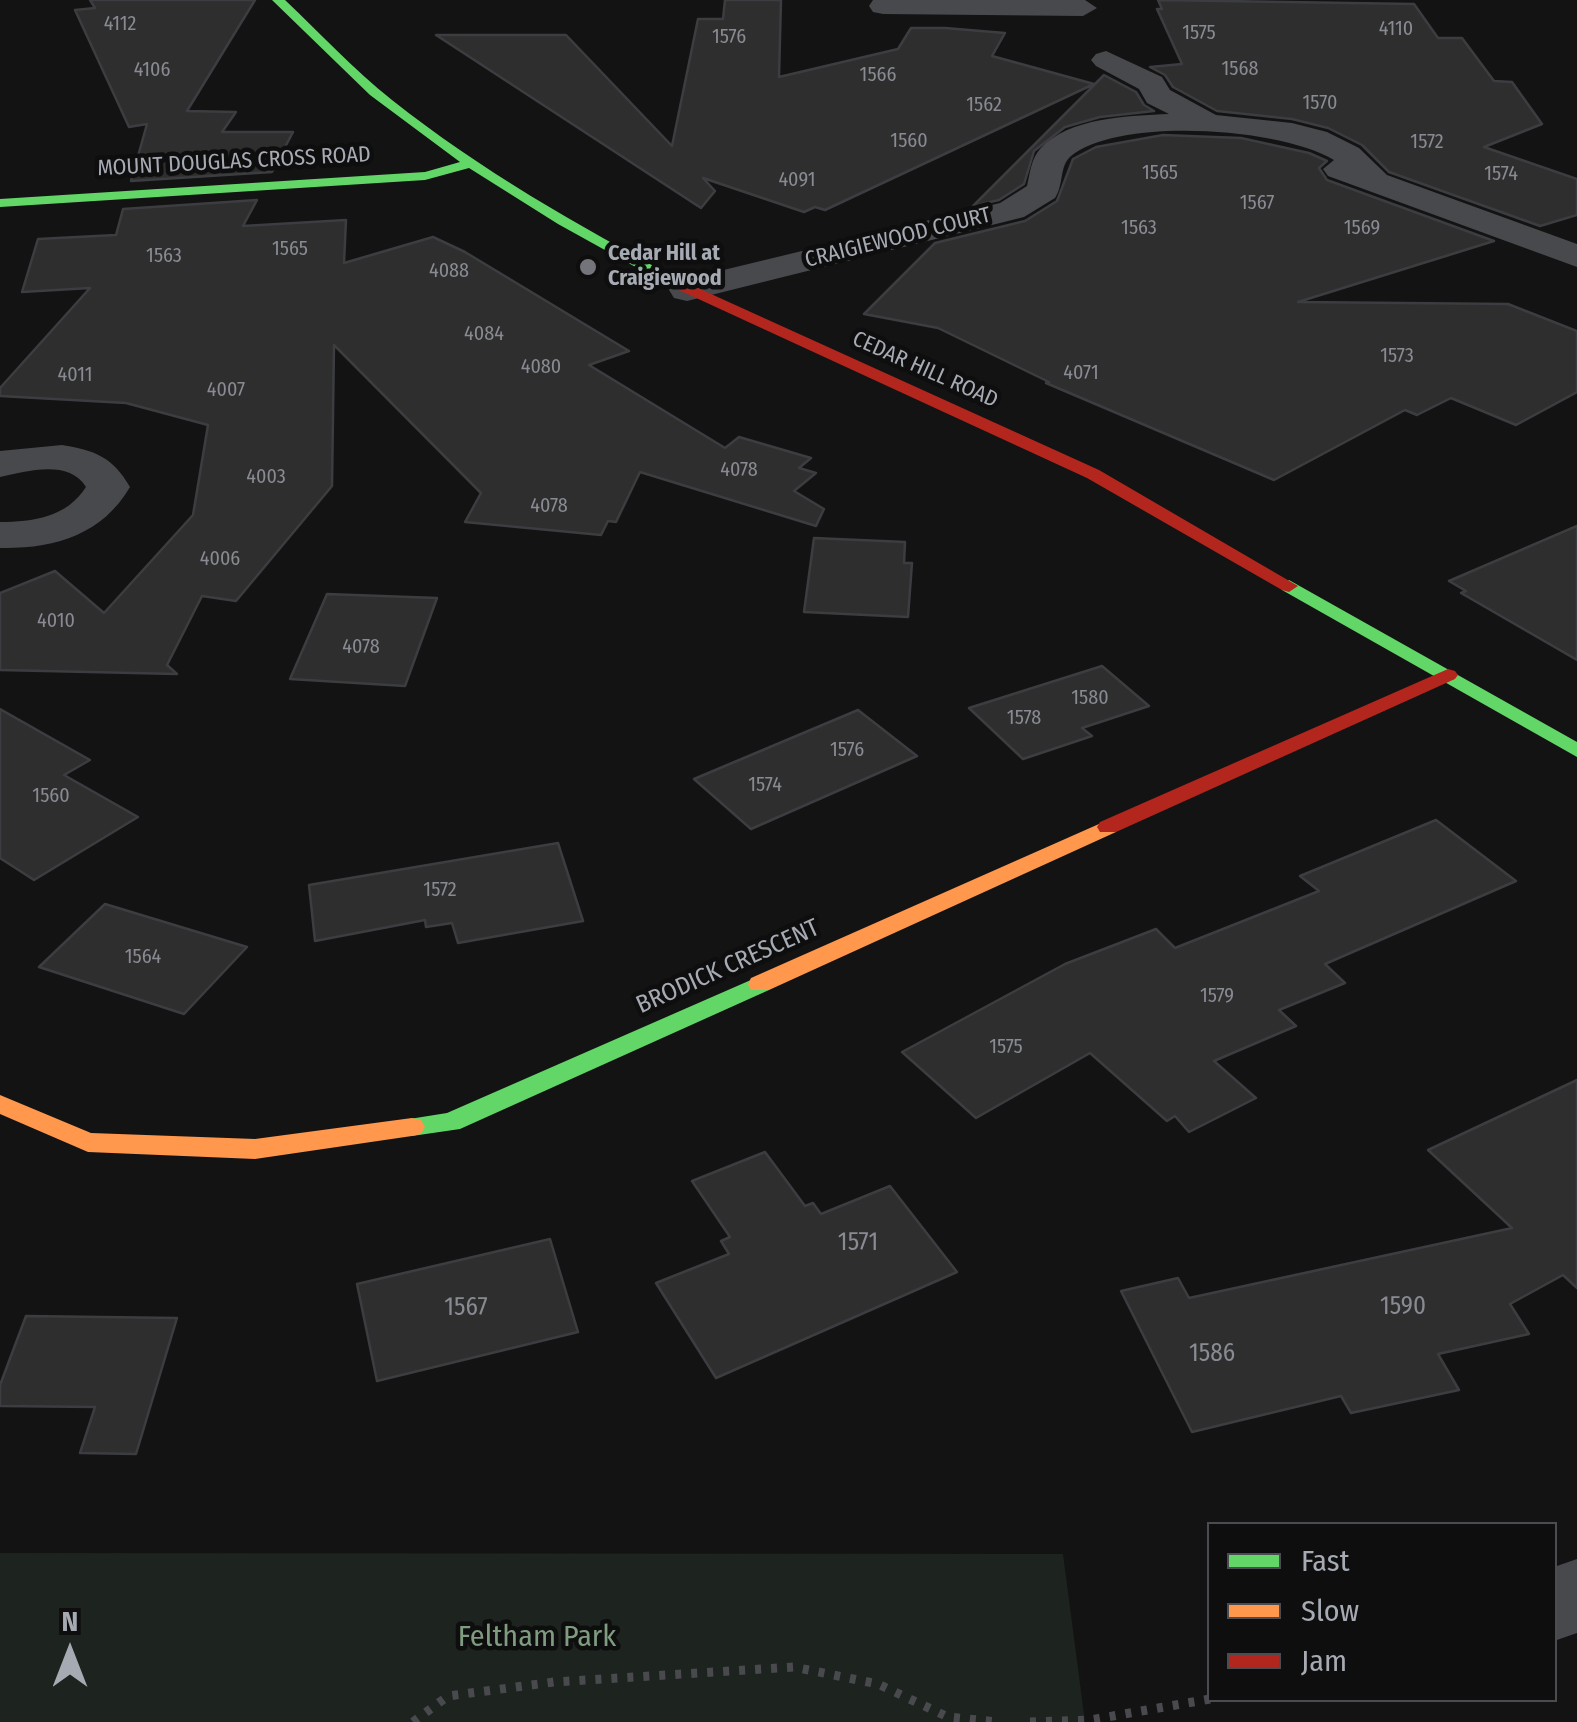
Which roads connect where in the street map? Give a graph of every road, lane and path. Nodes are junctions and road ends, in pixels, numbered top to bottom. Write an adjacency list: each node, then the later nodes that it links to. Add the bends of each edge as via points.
1 (278, 0): 7 (street, CEDAR HILL ROAD, via 386,102)
2 (1082, 4): 3 (street); 4 (street, CRAIGIEWOOD COURT, via 1100,53 1152,83)
3 (884, 6)
4 (1158, 96): 5 (street, CRAIGIEWOOD COURT); 6 (street, CRAIGIEWOOD COURT)
5 (1130, 124): 6 (street, CRAIGIEWOOD COURT); 10 (street, CRAIGIEWOOD COURT, via 1071,140 1050,157 1043,191 1012,210)
6 (1211, 125): 9 (street, CRAIGIEWOOD COURT)
7 (470, 164): 8 (street, MOUNT DOUGLAS CROSS ROAD, via 424,176); 10 (street, CEDAR HILL ROAD)
8 (0, 203)
9 (1577, 256)
10 (687, 290): 13 (street, CEDAR HILL ROAD, via 1093,474)
11 (0, 464): 12 (street, via 71,459 92,465 108,487 87,514 64,525)
12 (0, 535)
13 (1448, 675): 14 (street, CEDAR HILL ROAD); 15 (street, BRODICK CRESCENT, via 451,1122 255,1148 88,1142)
14 (1577, 751)
15 (0, 1104)
16 (1207, 1700): 19 (path, via 1090,1720)
17 (412, 1722): 18 (path, via 448,1696 794,1666 878,1684 948,1716)
18 (997, 1722)
19 (1030, 1722)

